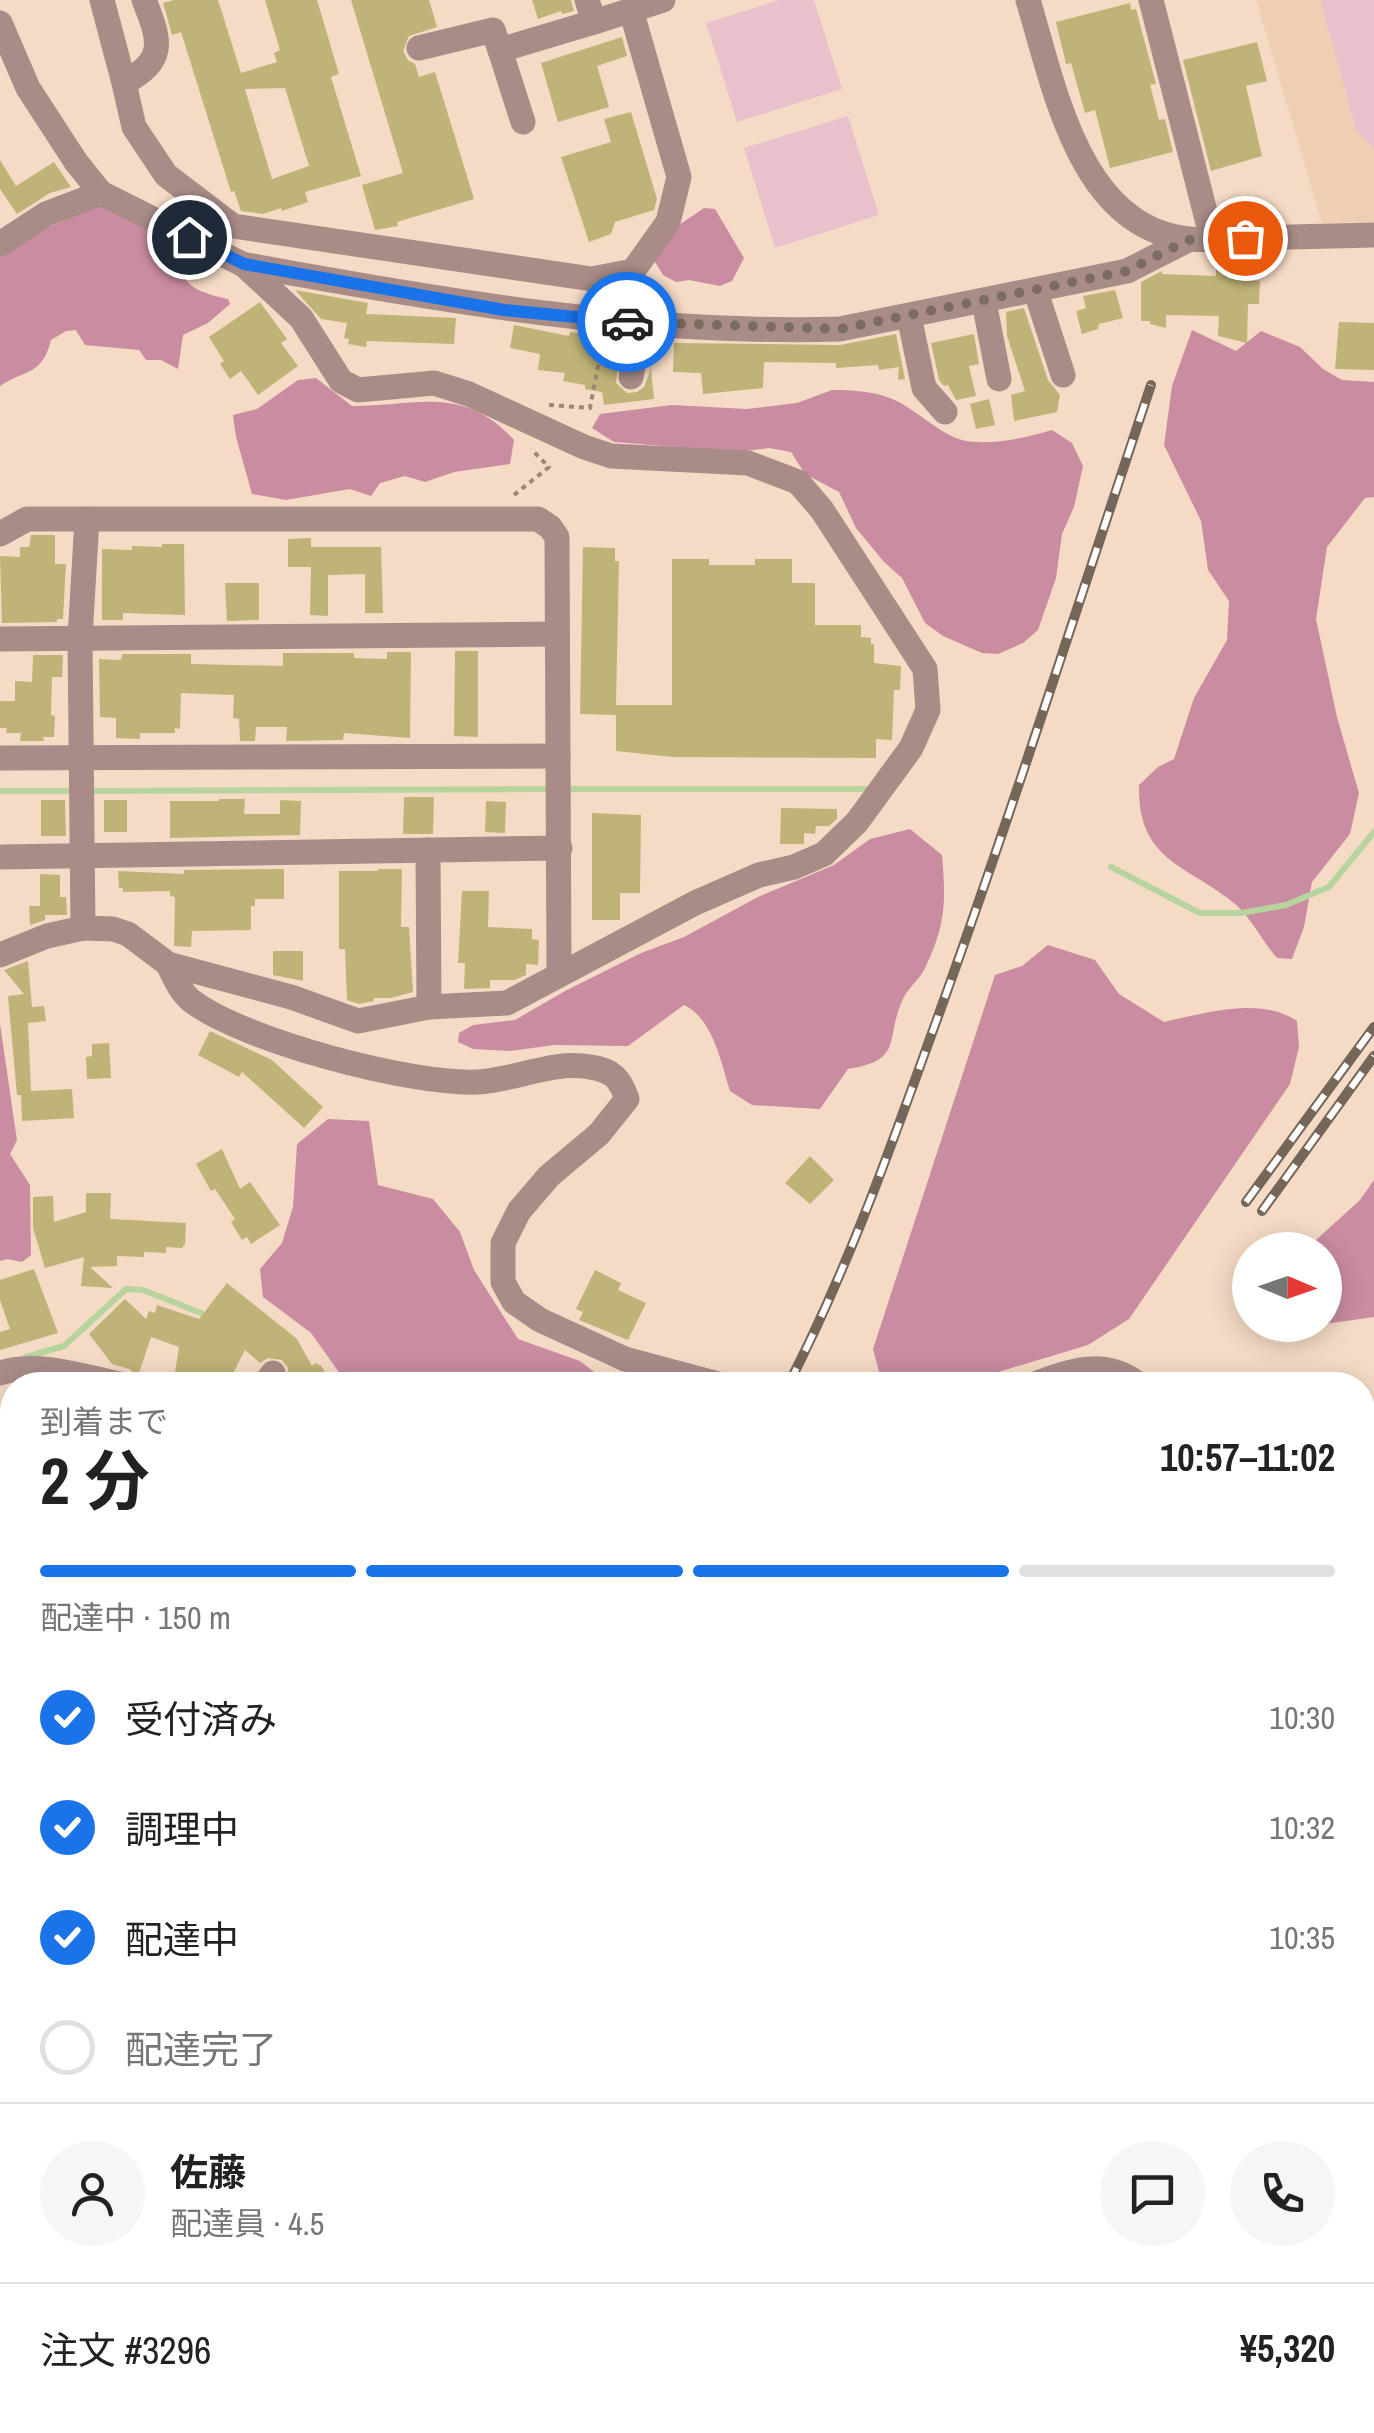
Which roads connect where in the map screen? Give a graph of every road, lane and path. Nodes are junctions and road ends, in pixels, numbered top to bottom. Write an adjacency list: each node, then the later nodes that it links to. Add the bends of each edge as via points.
1 (102, 0): 11 (street)
2 (144, 0): 11 (street, via 158,48 148,70)
3 (663, 0): 6 (street)
4 (1028, 0): 15 (street, via 1065,120 1103,192 1155,231)
5 (1151, 0): 15 (street)
6 (631, 10): 7 (street); 11 (street, via 679,177 668,222 633,271 592,279 233,226 166,175 134,127)
7 (591, 11): 10 (street)
8 (0, 23): 13 (street, via 28,88)
9 (420, 48): 10 (street, via 494,30)
10 (500, 50): 12 (street)
11 (124, 83)
12 (522, 122)
13 (101, 194): 16 (street, via 46,214); 17 (street)
14 (1374, 235): 15 (street)
15 (1200, 239): 18 (street, via 1127,271)
16 (0, 244)
17 (244, 264): 21 (street, via 504,310); 45 (street, via 301,318 348,387 434,383 610,456 748,464 798,482 926,669 928,710 910,748 840,842 695,903)
18 (1036, 292): 19 (street); 23 (street)
19 (984, 302): 20 (street); 25 (street)
20 (909, 316): 22 (street, via 826,330); 27 (street, via 924,388)
21 (605, 320): 22 (street); 26 (path)
22 (641, 324): 24 (street)
23 (1063, 375)
24 (631, 378)
25 (999, 379)
26 (590, 408)
27 (945, 412)
28 (527, 445): 30 (path, via 549,467 506,501)
29 (87, 520): 30 (street); 31 (street, via 27,519); 34 (street)
30 (500, 520): 32 (street, via 538,519 557,538)
31 (0, 534)
32 (557, 634): 34 (street); 35 (street)
33 (0, 638): 34 (street)
34 (80, 638): 37 (street)
35 (558, 756): 37 (street); 38 (street)
36 (0, 758): 37 (street)
37 (83, 767): 41 (street)
38 (560, 848): 39 (street); 45 (street)
39 (428, 850): 41 (street); 46 (street)
40 (0, 856): 41 (street)
41 (84, 856): 42 (street)
42 (83, 928): 43 (street); 44 (street, via 128,934)
43 (0, 955)
44 (168, 964): 46 (street, via 358,1021); 49 (street, via 190,1000 240,1028 360,1065 478,1082 565,1064 608,1070 627,1099 519,1211 503,1243 503,1282 514,1302 540,1320 625,1359)
45 (560, 972): 46 (street, via 507,1002)
46 (429, 1007)
47 (3, 1372): 48 (street)
48 (50, 1372)
49 (674, 1372)
50 (1065, 1372): 51 (street)
51 (1119, 1372)

